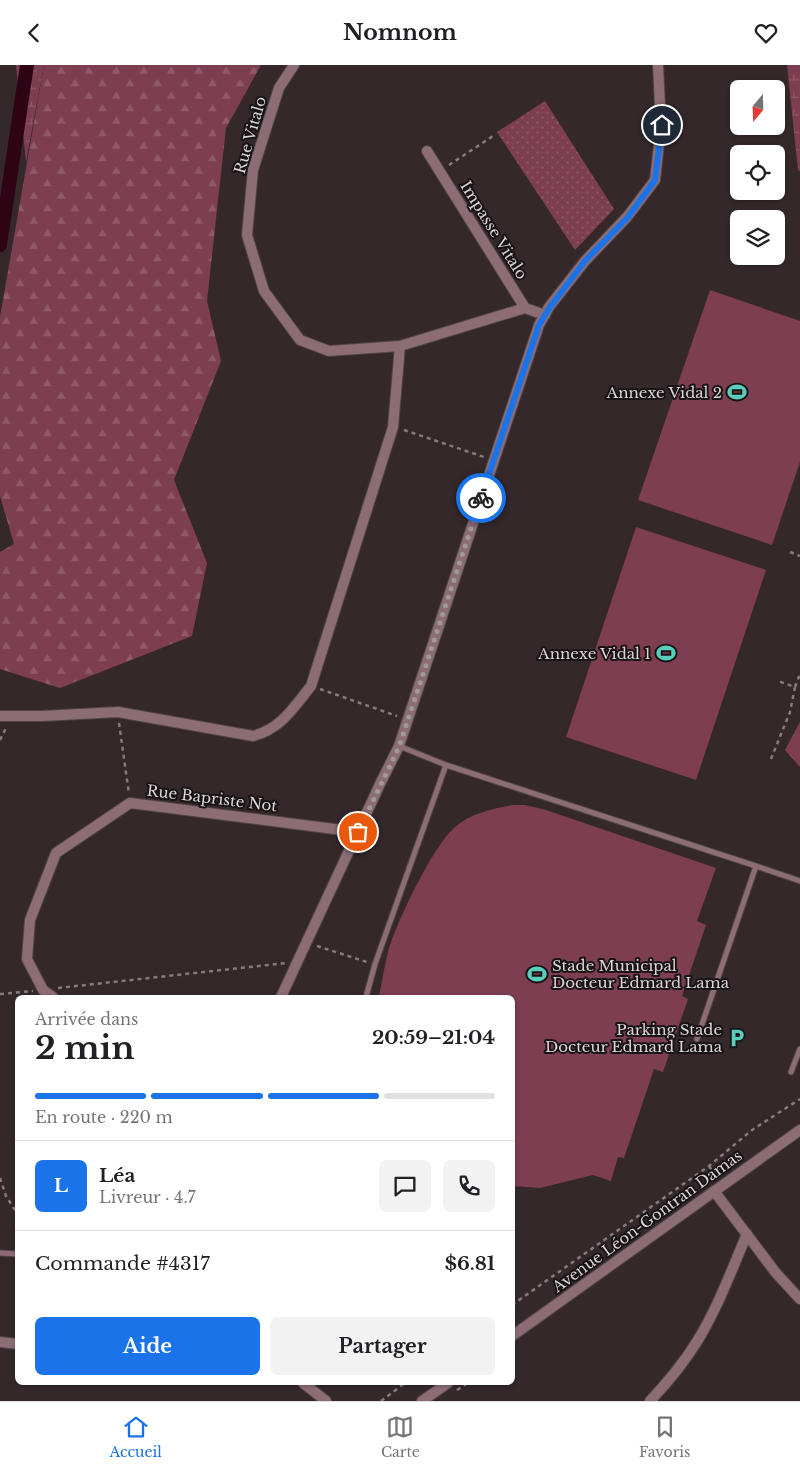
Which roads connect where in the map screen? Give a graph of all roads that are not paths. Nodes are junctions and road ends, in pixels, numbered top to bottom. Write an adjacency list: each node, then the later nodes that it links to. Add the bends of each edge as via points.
1 (294, 65): 6 (street, Rue Vitalo, via 279,88 253,170 247,235 264,291 300,340 328,351)
2 (658, 65): 5 (street, via 662,125 655,180 628,217 585,261)
3 (427, 151): 4 (street, Impasse Vitalo)
4 (526, 308): 5 (street); 6 (street, Rue Vitalo)
5 (545, 315): 8 (street)
6 (400, 346): 7 (street, via 393,427 312,687 284,719 266,733 252,736 118,712)
7 (0, 716)
8 (399, 747): 9 (lane); 10 (street)
9 (446, 765): 11 (lane); 15 (lane)
10 (358, 832): 13 (street, Rue Bapriste Not, via 130,803 56,853 30,920 27,959 43,990); 14 (street)
11 (756, 866): 12 (lane); 16 (lane)
12 (800, 881)
13 (50, 995)
14 (282, 995)
15 (367, 995)
16 (697, 1039)
17 (800, 1049): 18 (lane)
18 (791, 1072)
19 (800, 1131): 20 (street, Avenue Léon-Gontran Damas)
20 (714, 1191): 21 (street); 25 (street, Avenue Léon-Gontran Damas)
21 (747, 1233): 24 (street); 32 (street, via 697,1341 671,1379)
22 (0, 1253): 23 (lane)
23 (15, 1254)
24 (800, 1299)
25 (515, 1334)
26 (0, 1342): 27 (street)
27 (15, 1344)
28 (306, 1385): 30 (street)
29 (445, 1385): 31 (street)
30 (326, 1401)
31 (422, 1401)
32 (650, 1401)

